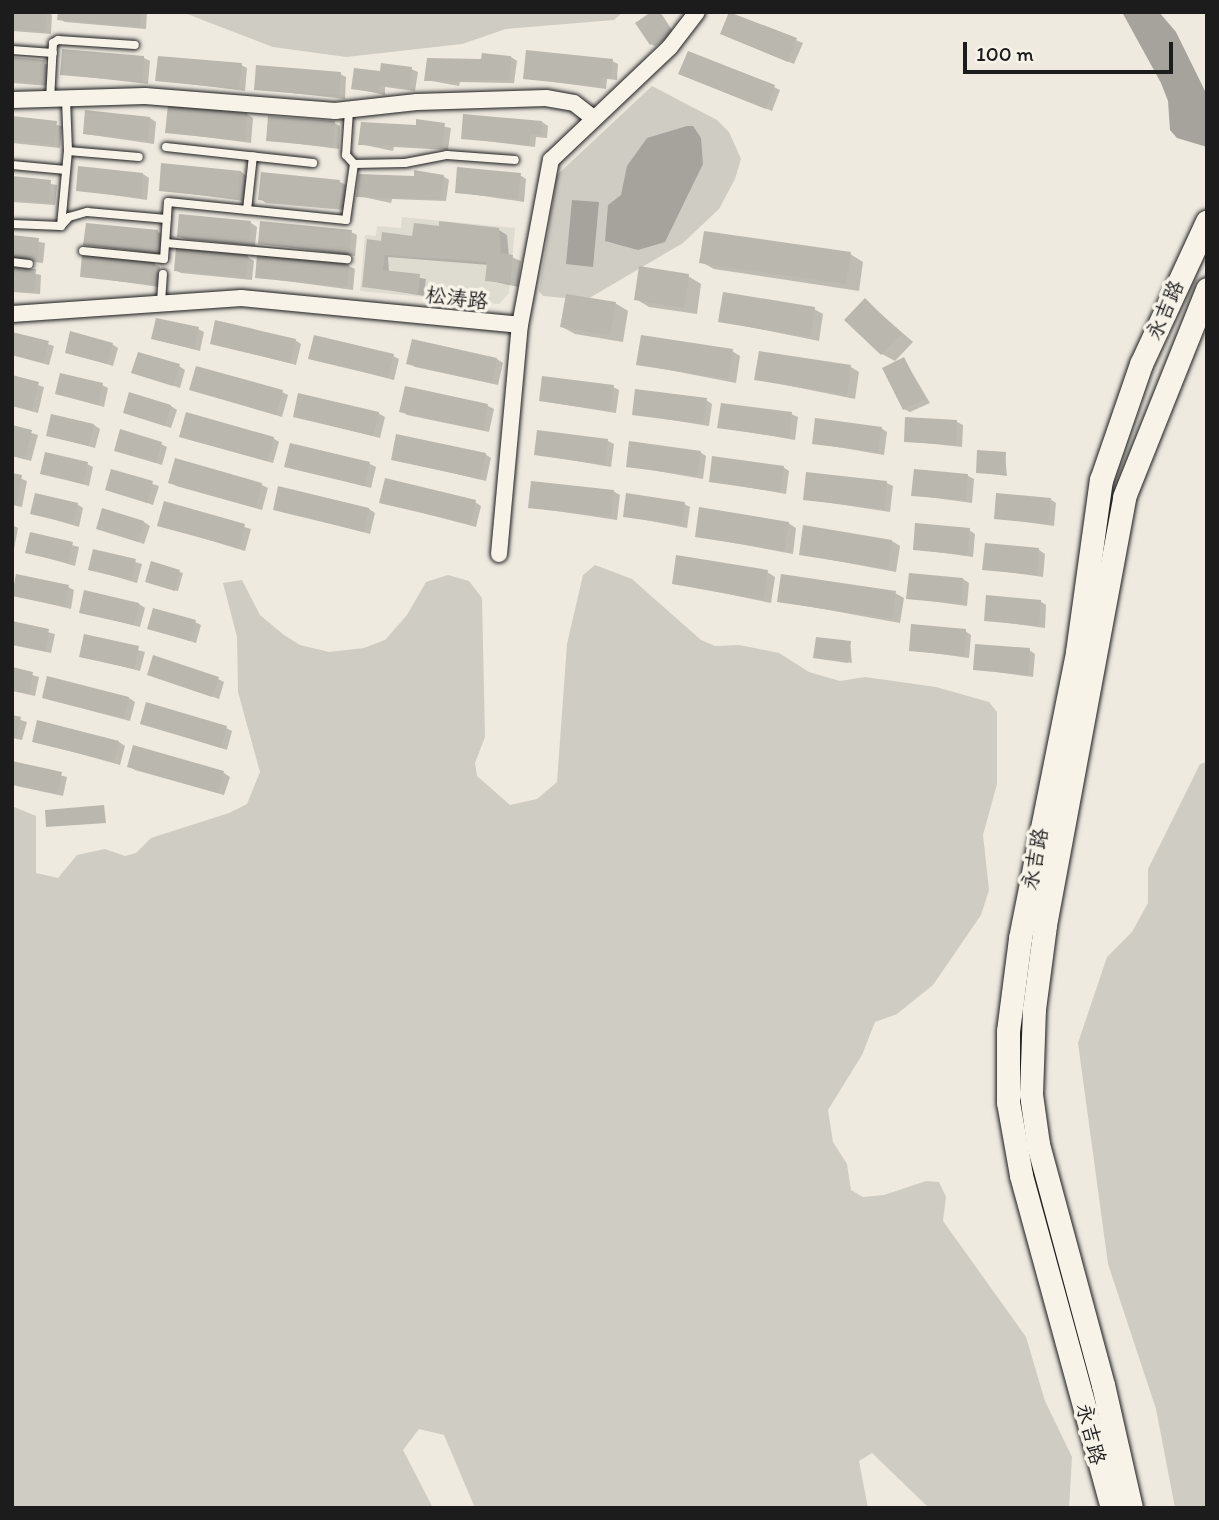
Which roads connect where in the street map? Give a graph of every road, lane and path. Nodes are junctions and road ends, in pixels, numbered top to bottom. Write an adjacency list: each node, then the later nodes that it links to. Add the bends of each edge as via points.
1 (697, 12): 8 (street, via 670,47)
2 (135, 45): 4 (lane, via 58,40)
3 (12, 50): 4 (lane)
4 (53, 53): 5 (lane)
5 (58, 99): 6 (street); 7 (street, via 145,96); 10 (lane)
6 (12, 100)
7 (349, 111): 8 (street, via 417,102 546,98 574,103); 16 (lane, via 346,155)
8 (592, 117): 32 (street, via 564,144 545,173)
9 (166, 147): 11 (lane)
10 (68, 150): 12 (lane); 17 (lane)
11 (253, 156): 14 (lane); 18 (lane)
12 (139, 157)
13 (514, 160): 16 (lane, via 447,155 405,163)
14 (313, 163)
15 (12, 164): 17 (lane)
16 (354, 164): 18 (lane, via 346,220)
17 (66, 170): 22 (lane)
18 (247, 210): 19 (lane, via 168,202)
19 (167, 219): 22 (lane, via 87,212 69,217); 23 (lane)
20 (1207, 222): 34 (main road, 永吉路, via 1141,364 1101,480 1077,652 1020,938 1009,1031 1008,1102 1021,1175)
21 (12, 224): 22 (lane)
22 (61, 226)
23 (166, 243): 24 (lane, via 164,259); 25 (lane)
24 (83, 251)
25 (347, 259)
26 (12, 262): 27 (lane)
27 (29, 264)
28 (163, 274): 30 (lane)
29 (1207, 289): 35 (main road, 永吉路, via 1124,497 1045,925 1034,1009 1031,1094 1038,1144)
30 (161, 302): 31 (street, 松涛路); 32 (street, 松涛路, via 305,301)
31 (12, 314)
32 (520, 325): 33 (street)
33 (499, 554)
34 (1112, 1508)
35 (1132, 1508)

